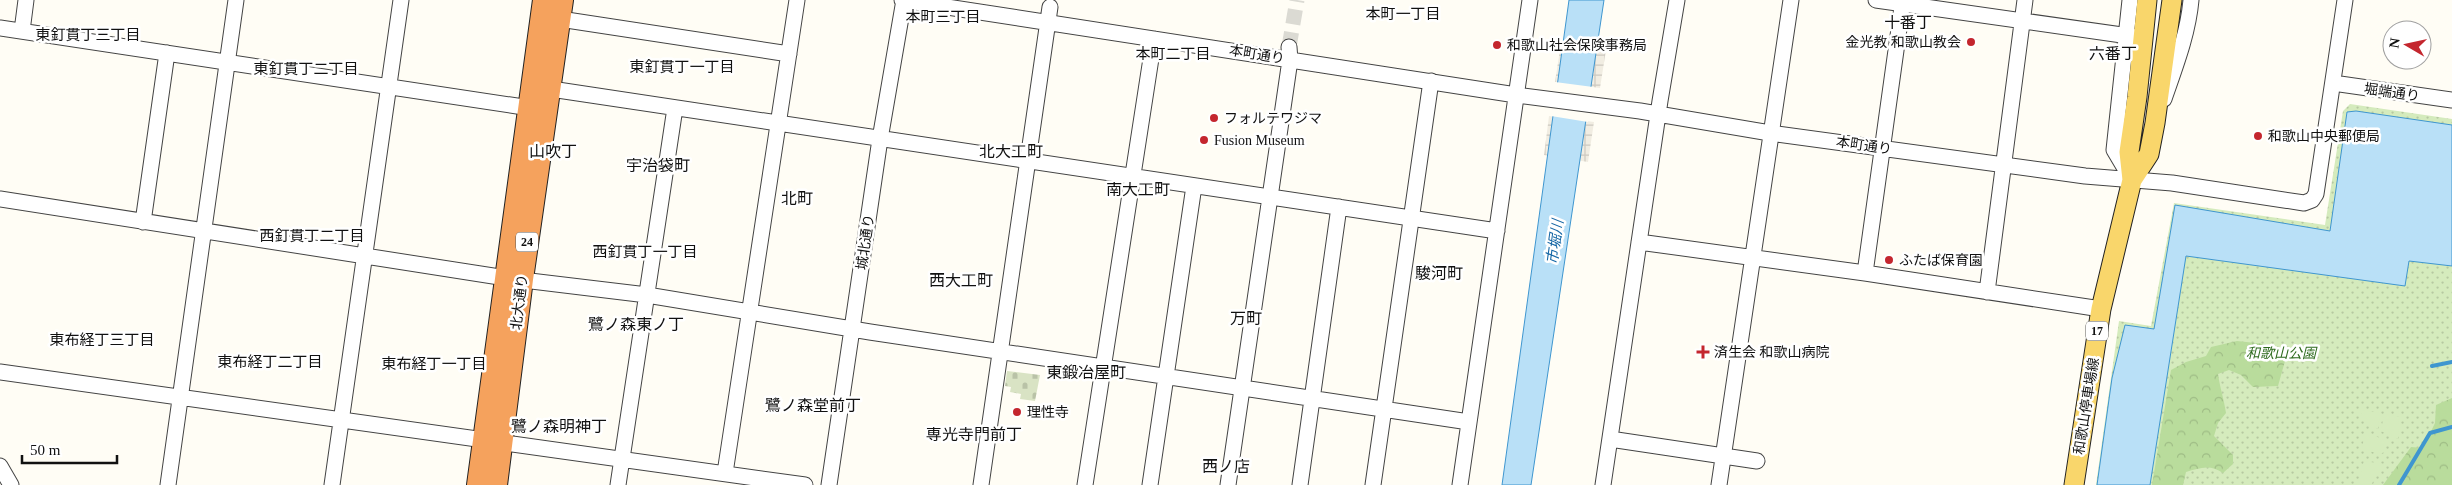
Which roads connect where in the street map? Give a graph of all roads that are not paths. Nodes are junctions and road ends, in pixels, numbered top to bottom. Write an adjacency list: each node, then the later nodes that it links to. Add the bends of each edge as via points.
1 (26, 0): 23 (street)
2 (236, 0): 29 (street)
3 (401, 0): 32 (street)
4 (544, 0): 36 (highway, 北大通り / 24)
5 (797, 0): 28 (street)
6 (903, 0): 21 (street, 本町通り); 42 (street, 城北通り)
7 (1530, 0): 34 (street)
8 (1677, 0): 38 (street)
9 (1791, 0): 41 (street)
10 (1876, 0): 17 (street)
11 (2025, 0): 20 (street)
12 (2130, 0): 24 (street)
13 (2147, 0): 24 (main road, 和歌山停車場線 / 17)
14 (2172, 0): 39 (main road, 和歌山停車場線 / 17)
15 (2191, 0): 39 (street, via 2190,17 2179,55)
16 (2345, 0): 31 (street)
17 (1902, 2): 20 (street); 43 (street)
18 (1050, 7): 21 (street)
19 (561, 9): 28 (street); 33 (highway, 北大通り / 24)
20 (2022, 21): 24 (street); 45 (street)
21 (1048, 23): 25 (street, 本町通り); 44 (street)
22 (0, 28): 23 (street)
23 (22, 31): 26 (street)
24 (2134, 37): 47 (main road, 和歌山停車場線 / 17, via 2137,97 2129,152)
25 (1154, 39): 27 (street, 本町通り); 46 (street)
26 (167, 53): 29 (street); 53 (street)
27 (1290, 53): 30 (street, 本町通り); 49 (street)
28 (789, 54): 40 (street)
29 (227, 63): 32 (street); 55 (street)
30 (1431, 81): 34 (street, 本町通り); 52 (street)
31 (2333, 83): 35 (street, 堀端通り); 47 (street, 本町通り, via 2316,194 2312,200 2304,203)
32 (389, 88): 36 (street); 57 (street)
33 (551, 89): 37 (street); 60 (highway, 北大通り / 24)
34 (1516, 95): 38 (street, 本町通り); 54 (street)
35 (2452, 100)
36 (530, 108): 60 (highway, 北大通り / 24)
37 (675, 108): 40 (street); 62 (street)
38 (1658, 114): 41 (street, 本町通り); 56 (street)
39 (2155, 123): 47 (main road, 和歌山停車場線 / 17, via 2149,154)
40 (779, 124): 42 (street); 64 (street)
41 (1770, 133): 43 (street, 本町通り); 58 (street)
42 (880, 139): 44 (street); 65 (street, 城北通り)
43 (1883, 148): 45 (street, 本町通り); 59 (street)
44 (1030, 161): 46 (street); 66 (street)
45 (2004, 166): 47 (street, 本町通り); 61 (street)
46 (1132, 177): 48 (street); 67 (street)
47 (2132, 180): 63 (main road, 和歌山停車場線 / 17)
48 (1194, 186): 49 (street); 69 (street)
49 (1270, 197): 51 (street); 70 (street)
50 (0, 199): 53 (street)
51 (1340, 207): 52 (street); 72 (street)
52 (1411, 218): 54 (street); 73 (street)
53 (143, 222): 55 (street)
54 (1497, 231): 75 (street)
55 (203, 232): 57 (street); 71 (street)
56 (1639, 242): 58 (street); 76 (street)
57 (366, 257): 60 (street); 74 (street)
58 (1752, 259): 59 (street); 78 (street)
59 (1865, 273): 61 (street)
60 (514, 278): 62 (street); 77 (highway, 北大通り / 24)
61 (1987, 292): 63 (street)
62 (647, 294): 64 (street); 79 (street)
63 (2101, 309): 100 (main road, 和歌山停車場線 / 17)
64 (750, 313): 65 (street); 82 (street)
65 (852, 329): 66 (street); 90 (street, 城北通り)
66 (1001, 352): 67 (street); 91 (street)
67 (1103, 368): 69 (street); 92 (street)
68 (0, 372): 71 (street)
69 (1167, 378): 70 (street); 93 (street)
70 (1243, 388): 72 (street); 94 (street)
71 (180, 397): 74 (street); 84 (street)
72 (1312, 399): 73 (street); 95 (street)
73 (1384, 409): 75 (street); 96 (street)
74 (340, 419): 77 (street); 85 (street)
75 (1469, 422): 97 (street)
76 (1610, 439): 78 (street); 98 (street)
77 (493, 440): 79 (street); 86 (highway, 北大通り / 24); 87 (highway, 北大通り / 24)
78 (1724, 455): 80 (street); 99 (street)
79 (622, 458): 82 (street); 88 (street)
80 (1757, 460)
81 (0, 466): 83 (street)
82 (725, 473): 89 (street)
83 (11, 485)
84 (168, 485)
85 (332, 485)
86 (478, 485)
87 (496, 485)
88 (618, 485)
89 (805, 485)
90 (829, 485)
91 (981, 485)
92 (1084, 485)
93 (1150, 485)
94 (1228, 485)
95 (1300, 485)
96 (1372, 485)
97 (1460, 485)
98 (1603, 485)
99 (1719, 485)
100 (2074, 485)

